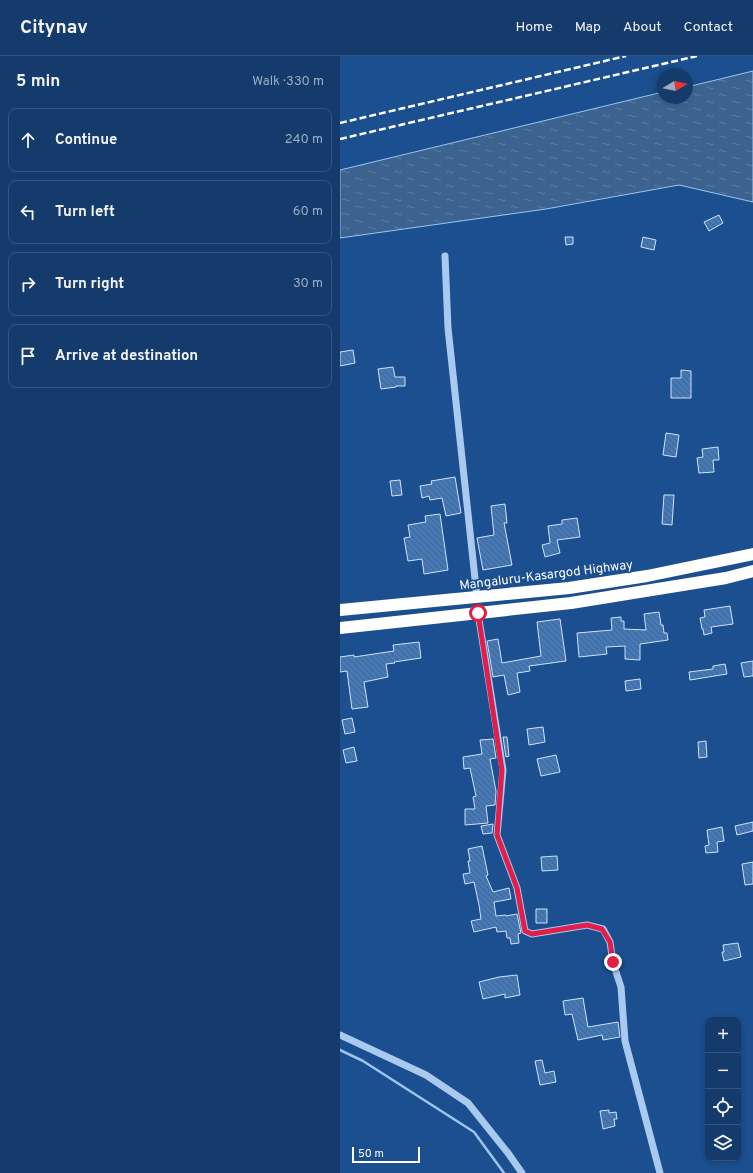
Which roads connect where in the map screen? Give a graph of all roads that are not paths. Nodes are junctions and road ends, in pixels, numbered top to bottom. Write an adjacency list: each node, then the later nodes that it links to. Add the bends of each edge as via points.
1 (445, 256): 4 (street, via 448,328)
2 (753, 554): 4 (highway, Mangaluru-Kasargod Highway, via 694,567 569,588)
3 (753, 571): 6 (highway, via 726,578 571,603)
4 (476, 597): 5 (highway, Mangaluru-Kasargod Highway)
5 (340, 610)
6 (478, 613): 7 (highway); 10 (street, via 502,770 497,835 517,888 525,931 532,934 587,925 602,929 610,942 613,962 622,987 625,1041)
7 (340, 628)
8 (340, 1035): 9 (street, via 426,1075 468,1103)
9 (522, 1173)
10 (660, 1173)

